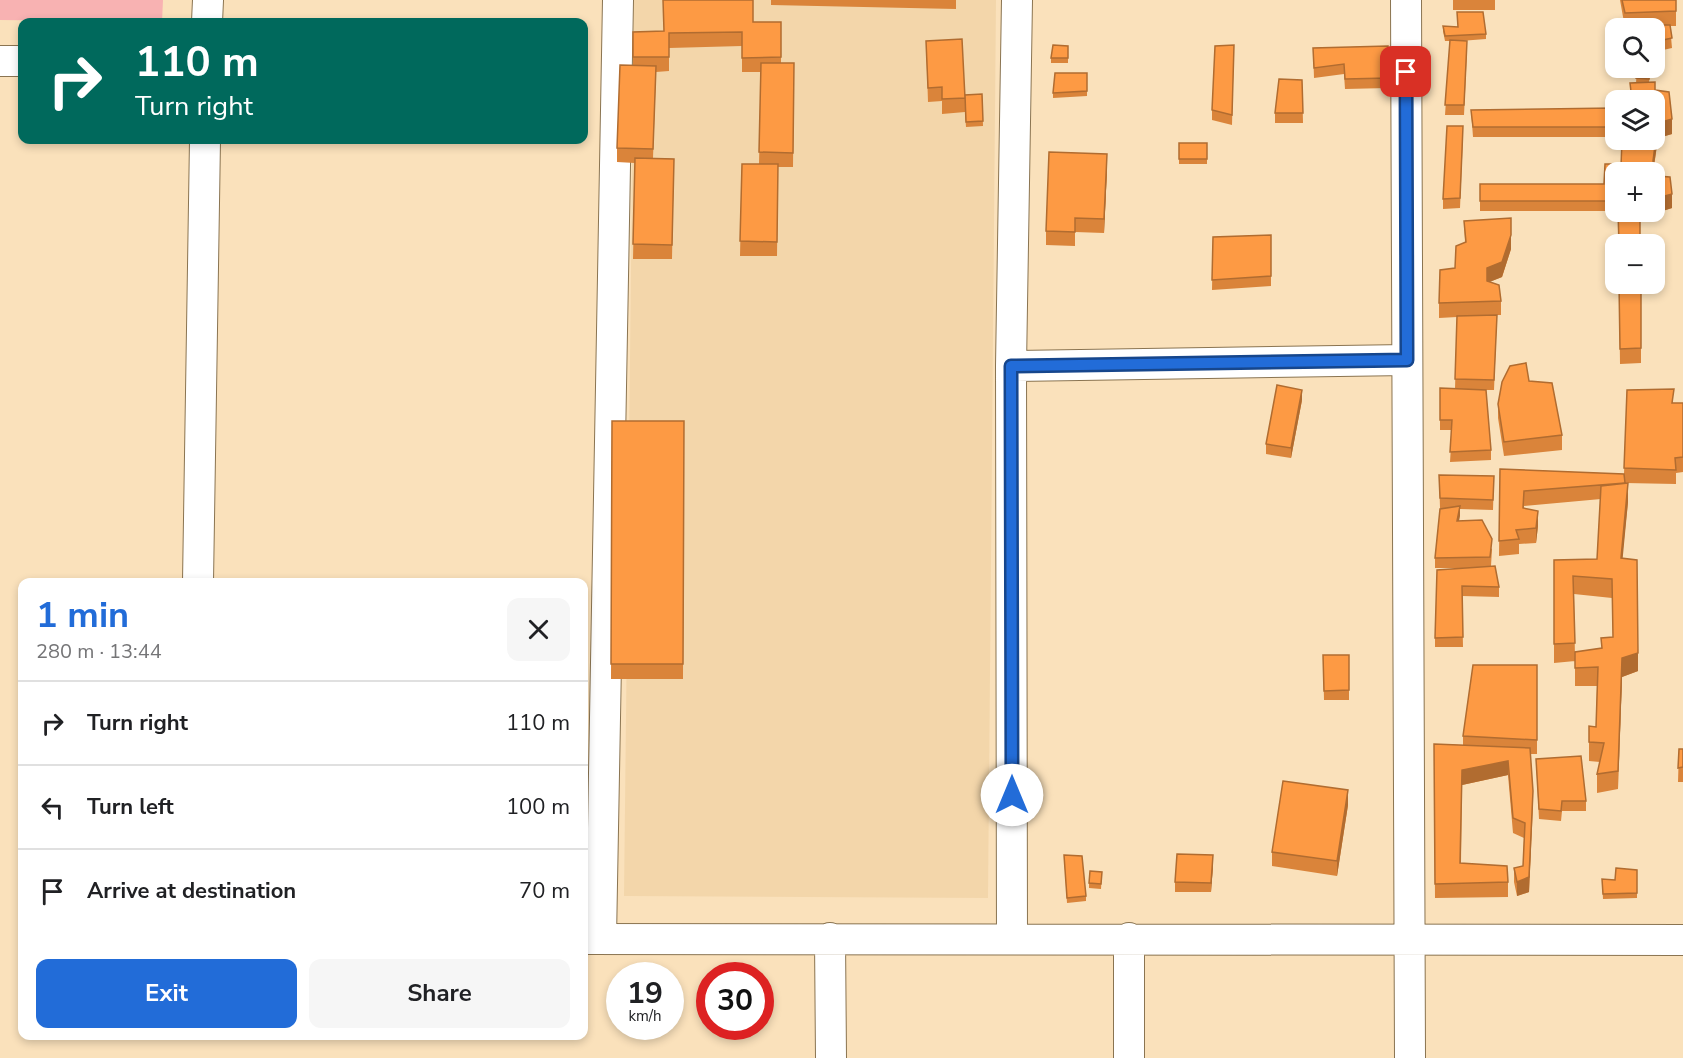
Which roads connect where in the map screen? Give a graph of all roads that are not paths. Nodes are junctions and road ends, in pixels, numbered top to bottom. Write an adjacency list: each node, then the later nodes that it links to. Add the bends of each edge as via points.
1 (208, 0): 5 (street)
2 (618, 0): 15 (street)
3 (1017, 0): 10 (street)
4 (1406, 0): 9 (street)
5 (207, 18)
6 (0, 60): 7 (street)
7 (18, 61)
8 (205, 144): 11 (street)
9 (1407, 360): 10 (street); 16 (street)
10 (1011, 366): 13 (street)
11 (198, 578)
12 (830, 938): 13 (street); 15 (street); 18 (street)
13 (1012, 938): 14 (street)
14 (1129, 938): 16 (street); 19 (street)
15 (592, 939)
16 (1410, 939): 17 (street); 20 (street)
17 (1683, 940)
18 (831, 1058)
19 (1130, 1058)
20 (1410, 1058)

